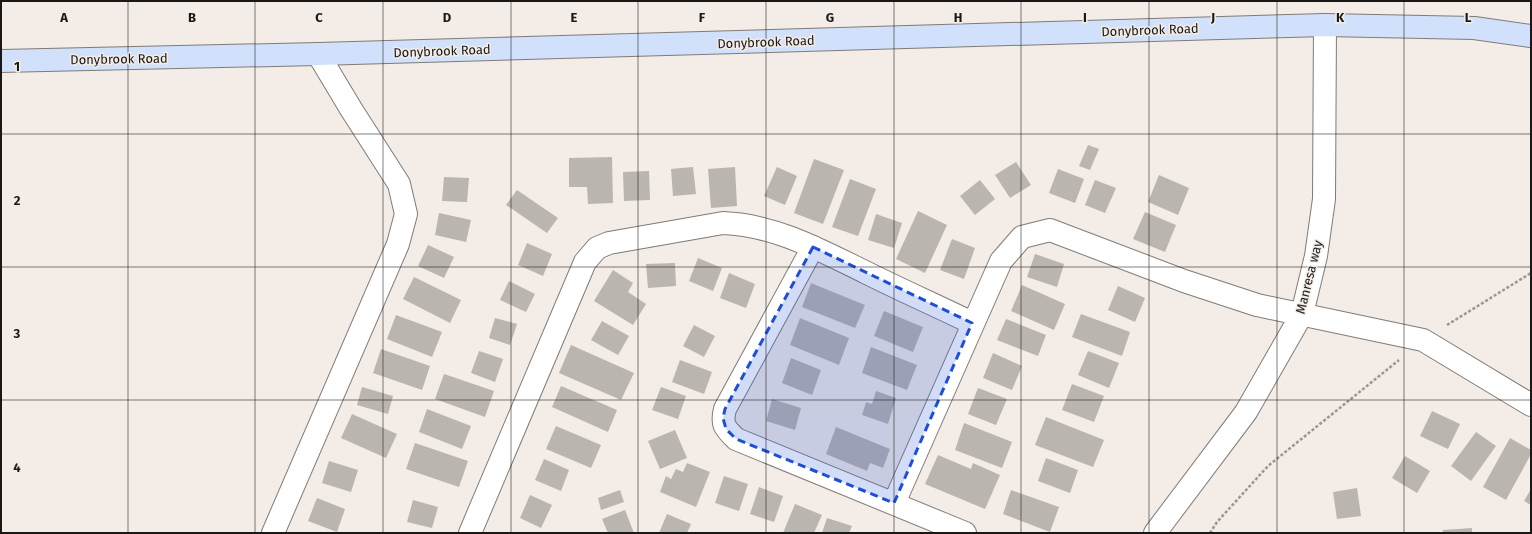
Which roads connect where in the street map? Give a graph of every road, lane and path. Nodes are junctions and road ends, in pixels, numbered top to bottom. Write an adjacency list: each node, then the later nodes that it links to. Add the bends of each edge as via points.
1 (1325, 25): 2 (street, Donybrook Road, via 1474,28); 3 (street, Donybrook Road); 7 (street, Manresa way, via 1324,199 1316,256)
2 (1531, 36)
3 (318, 54): 4 (street, Donybrook Road); 12 (street, via 399,184 406,214 398,244)
4 (1, 61)
5 (813, 247): 8 (street); 11 (street, via 725,409 723,418 726,429 736,439); 13 (street, via 767,229 723,223 609,242 597,248 585,262)
6 (1531, 273): 9 (path)
7 (1302, 314): 8 (street, via 1257,305 1184,281 1050,230 1022,237 1001,260); 9 (street); 15 (street, Manresa way, via 1246,412)
8 (972, 323): 11 (street)
9 (1423, 340): 10 (street); 16 (path, via 1268,466)
10 (1531, 405)
11 (894, 503): 14 (street)
12 (273, 533)
13 (470, 533)
14 (965, 533)
15 (1155, 533)
16 (1210, 533)

